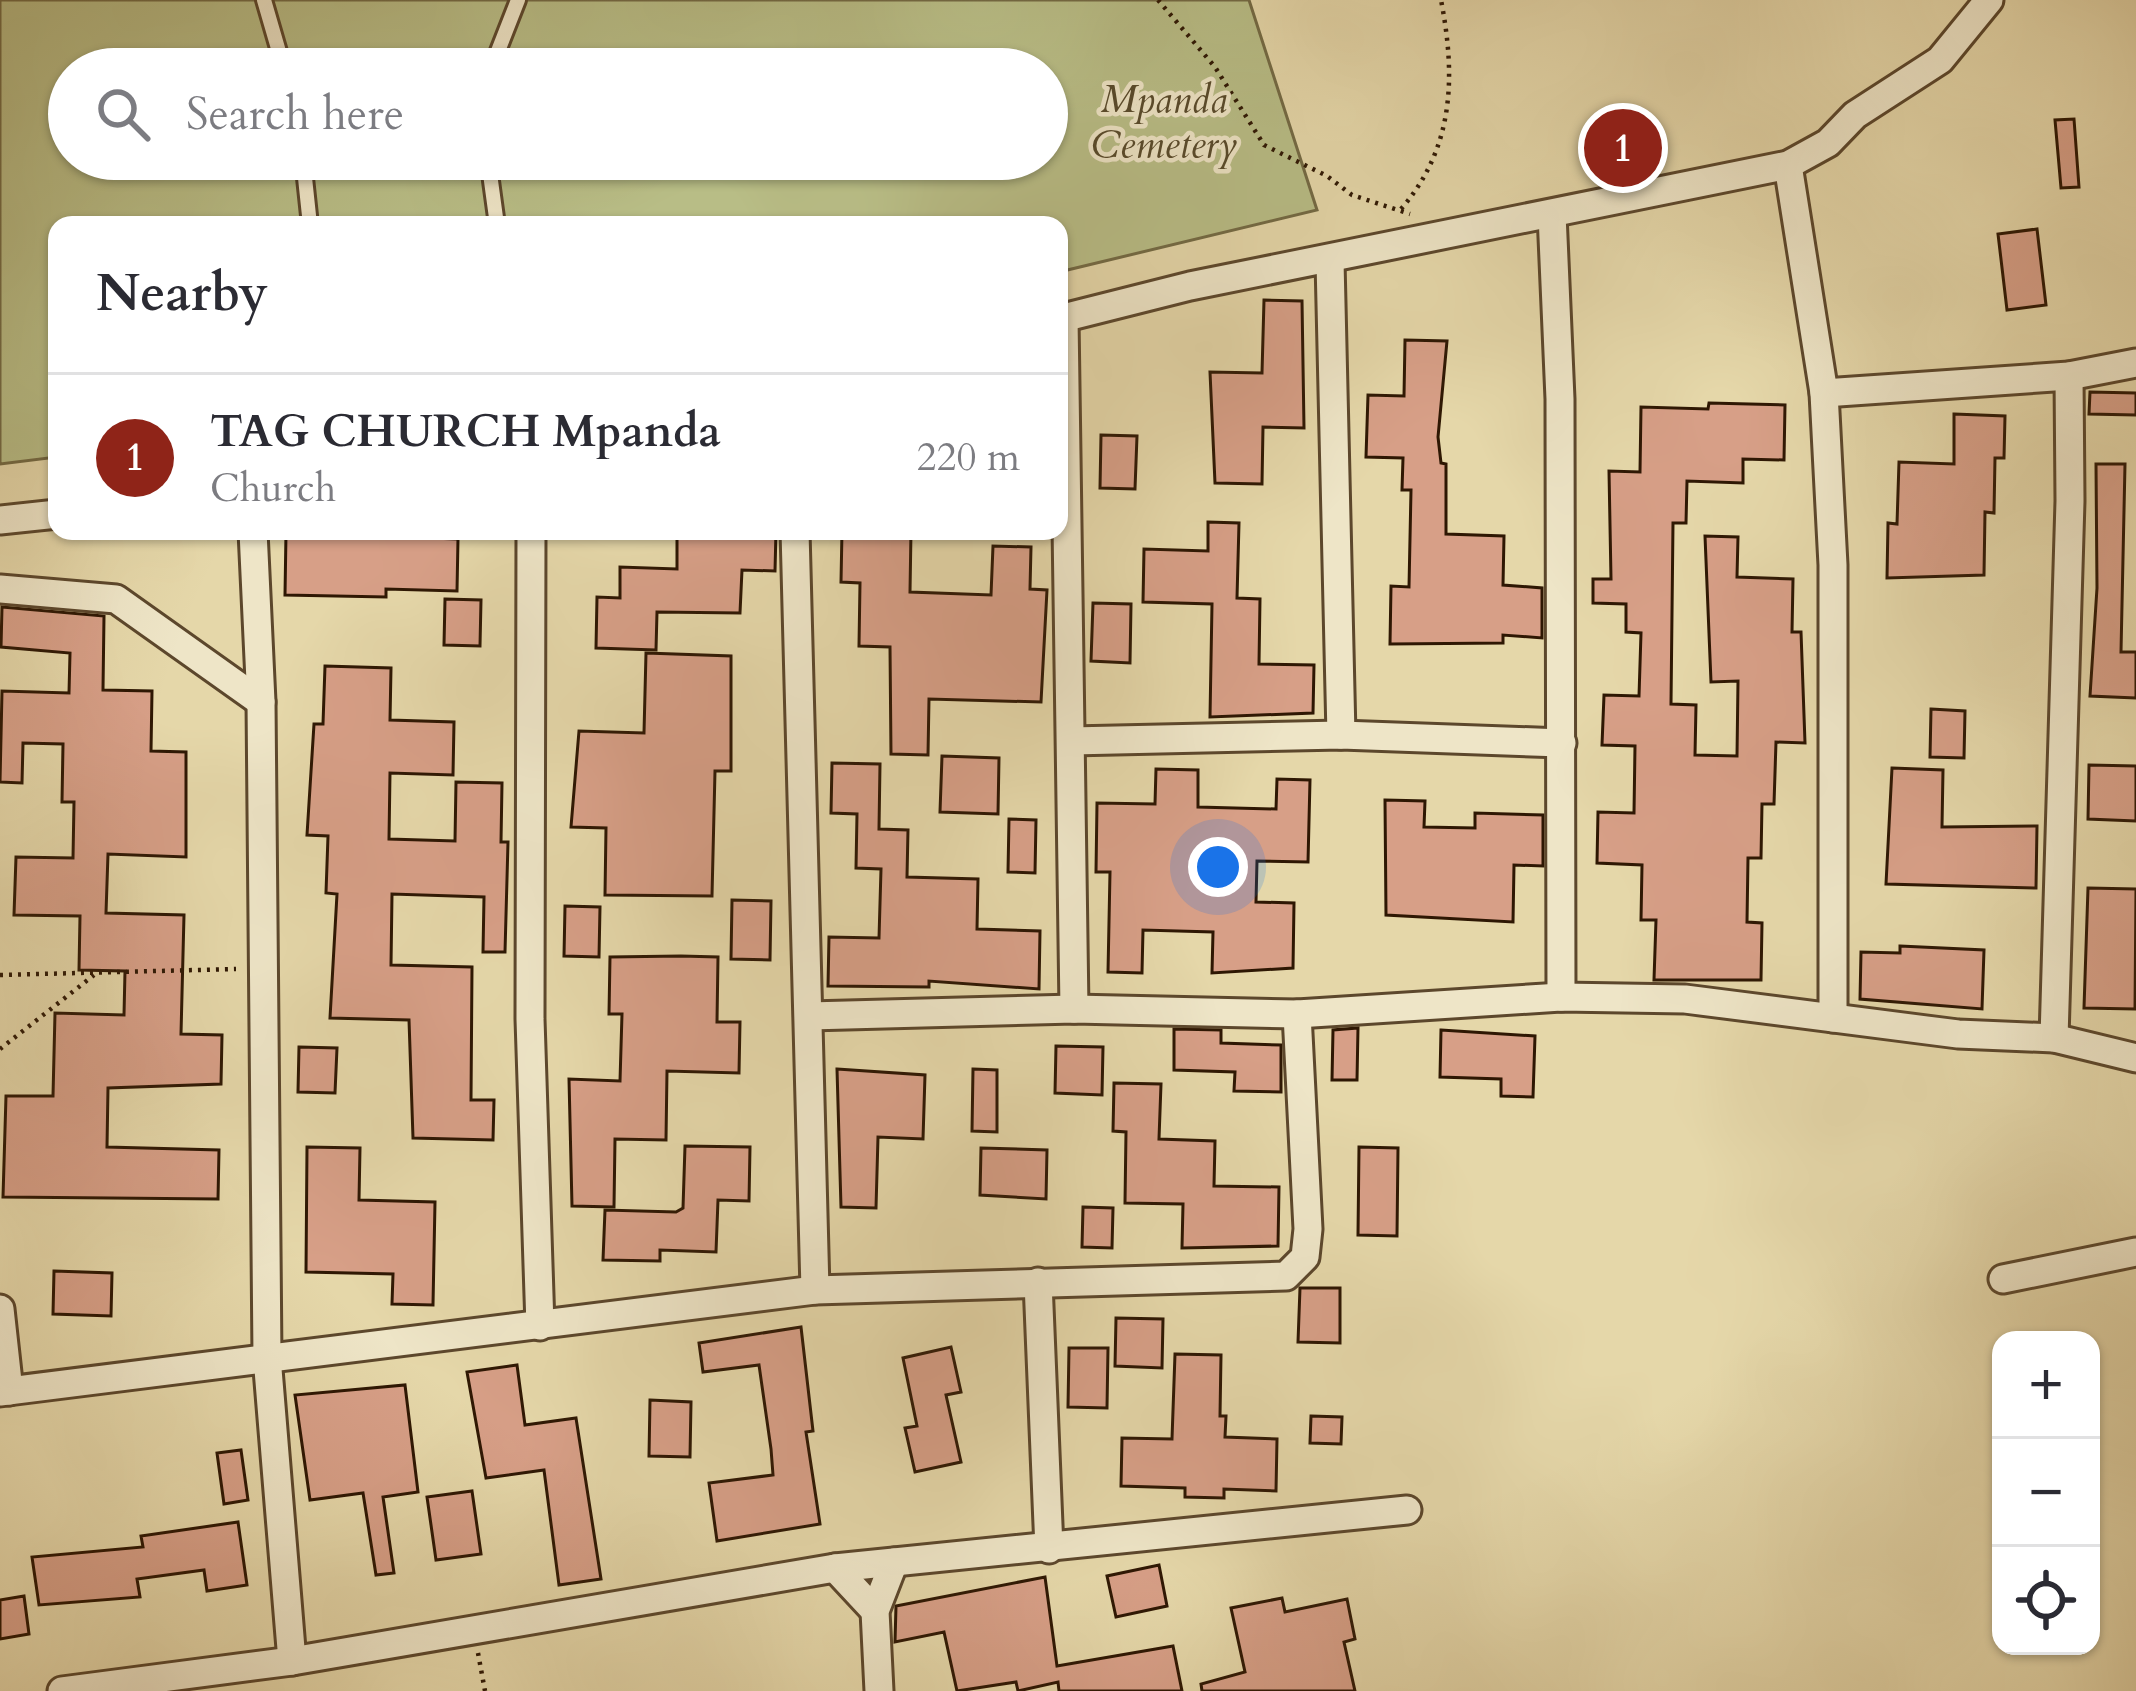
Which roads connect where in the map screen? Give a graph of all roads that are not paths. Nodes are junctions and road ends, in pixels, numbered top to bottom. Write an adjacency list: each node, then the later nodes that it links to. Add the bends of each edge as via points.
1 (264, 0): 4 (lane)
2 (518, 0): 5 (lane)
3 (1989, 0): 6 (street, via 1940,60)
4 (278, 48)
5 (499, 48)
6 (1788, 165): 9 (street); 16 (street)
7 (305, 180): 10 (lane)
8 (491, 180): 11 (lane)
9 (1552, 214): 12 (street); 27 (street)
10 (309, 216)
11 (496, 216)
12 (1330, 261): 13 (street); 25 (street)
13 (1068, 316)
14 (2136, 363): 15 (street)
15 (2068, 376): 16 (street); 33 (street)
16 (1824, 393): 32 (street, via 1837,714)
17 (48, 515): 18 (street)
18 (0, 520)
19 (253, 540): 24 (street)
20 (531, 540): 40 (street, via 530,1018)
21 (795, 540): 31 (street)
22 (1066, 540): 26 (street)
23 (0, 589): 24 (street, via 116,599)
24 (261, 702): 41 (street)
25 (1341, 735): 26 (street); 27 (street)
26 (1071, 741): 29 (street)
27 (1562, 743): 28 (street)
28 (1561, 997): 30 (street); 32 (street, via 1685,999)
29 (1073, 1009): 30 (street); 31 (street)
30 (1297, 1013): 37 (street, via 1308,1229 1300,1268 1251,1281)
31 (809, 1016): 38 (street)
32 (1833, 1018): 33 (street)
33 (2054, 1038): 34 (street)
34 (2136, 1058)
35 (2136, 1252): 36 (street)
36 (2003, 1279)
37 (1038, 1282): 38 (street); 44 (street)
38 (815, 1290): 40 (street)
39 (0, 1309): 42 (street)
40 (540, 1326): 41 (street)
41 (267, 1358): 42 (street); 48 (street)
42 (4, 1392)
43 (1407, 1510): 44 (street)
44 (1048, 1549): 45 (street)
45 (893, 1562): 46 (street); 47 (street)
46 (835, 1568): 47 (street); 48 (street)
47 (875, 1611): 50 (street)
48 (292, 1661): 49 (street)
49 (62, 1691)
50 (879, 1691)

